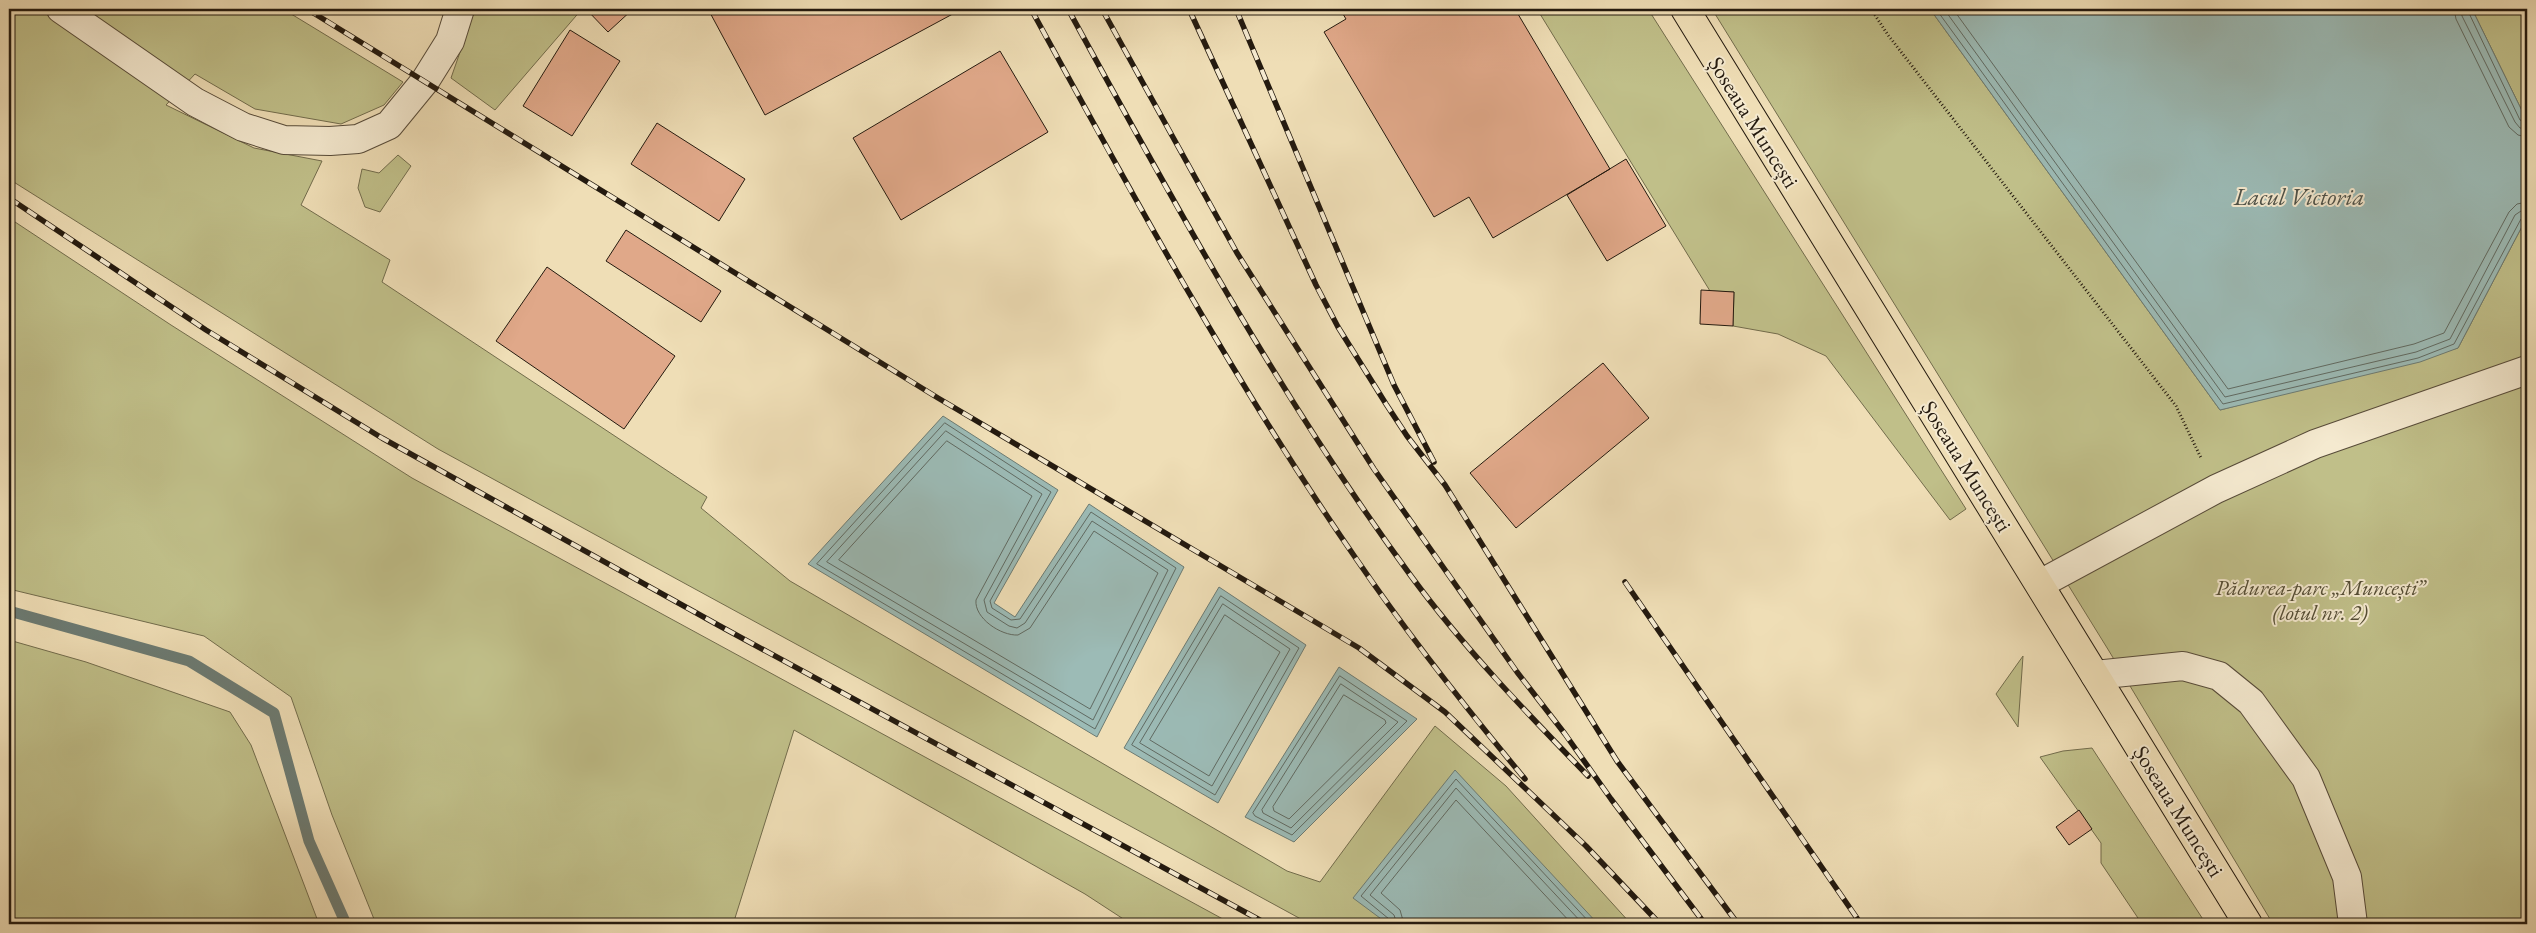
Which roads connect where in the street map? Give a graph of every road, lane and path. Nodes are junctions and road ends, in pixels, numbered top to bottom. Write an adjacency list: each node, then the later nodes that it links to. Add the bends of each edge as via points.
1 (61, 9): 2 (lane, via 195,102 243,127 284,140 330,142 358,139 390,126 425,81 450,41)
2 (460, 9)
3 (1685, 9): 7 (main road, Șoseaua Muncești)
4 (1871, 9): 6 (path, via 2176,406)
5 (2527, 370): 6 (lane, via 2316,444)
6 (2216, 489): 7 (lane)
7 (2040, 584): 8 (main road, Șoseaua Muncești)
8 (2095, 675): 9 (main road, Șoseaua Muncești); 10 (lane, via 2182,666 2219,676 2251,702 2306,778 2347,877)
9 (2248, 924)
10 (2353, 924)

